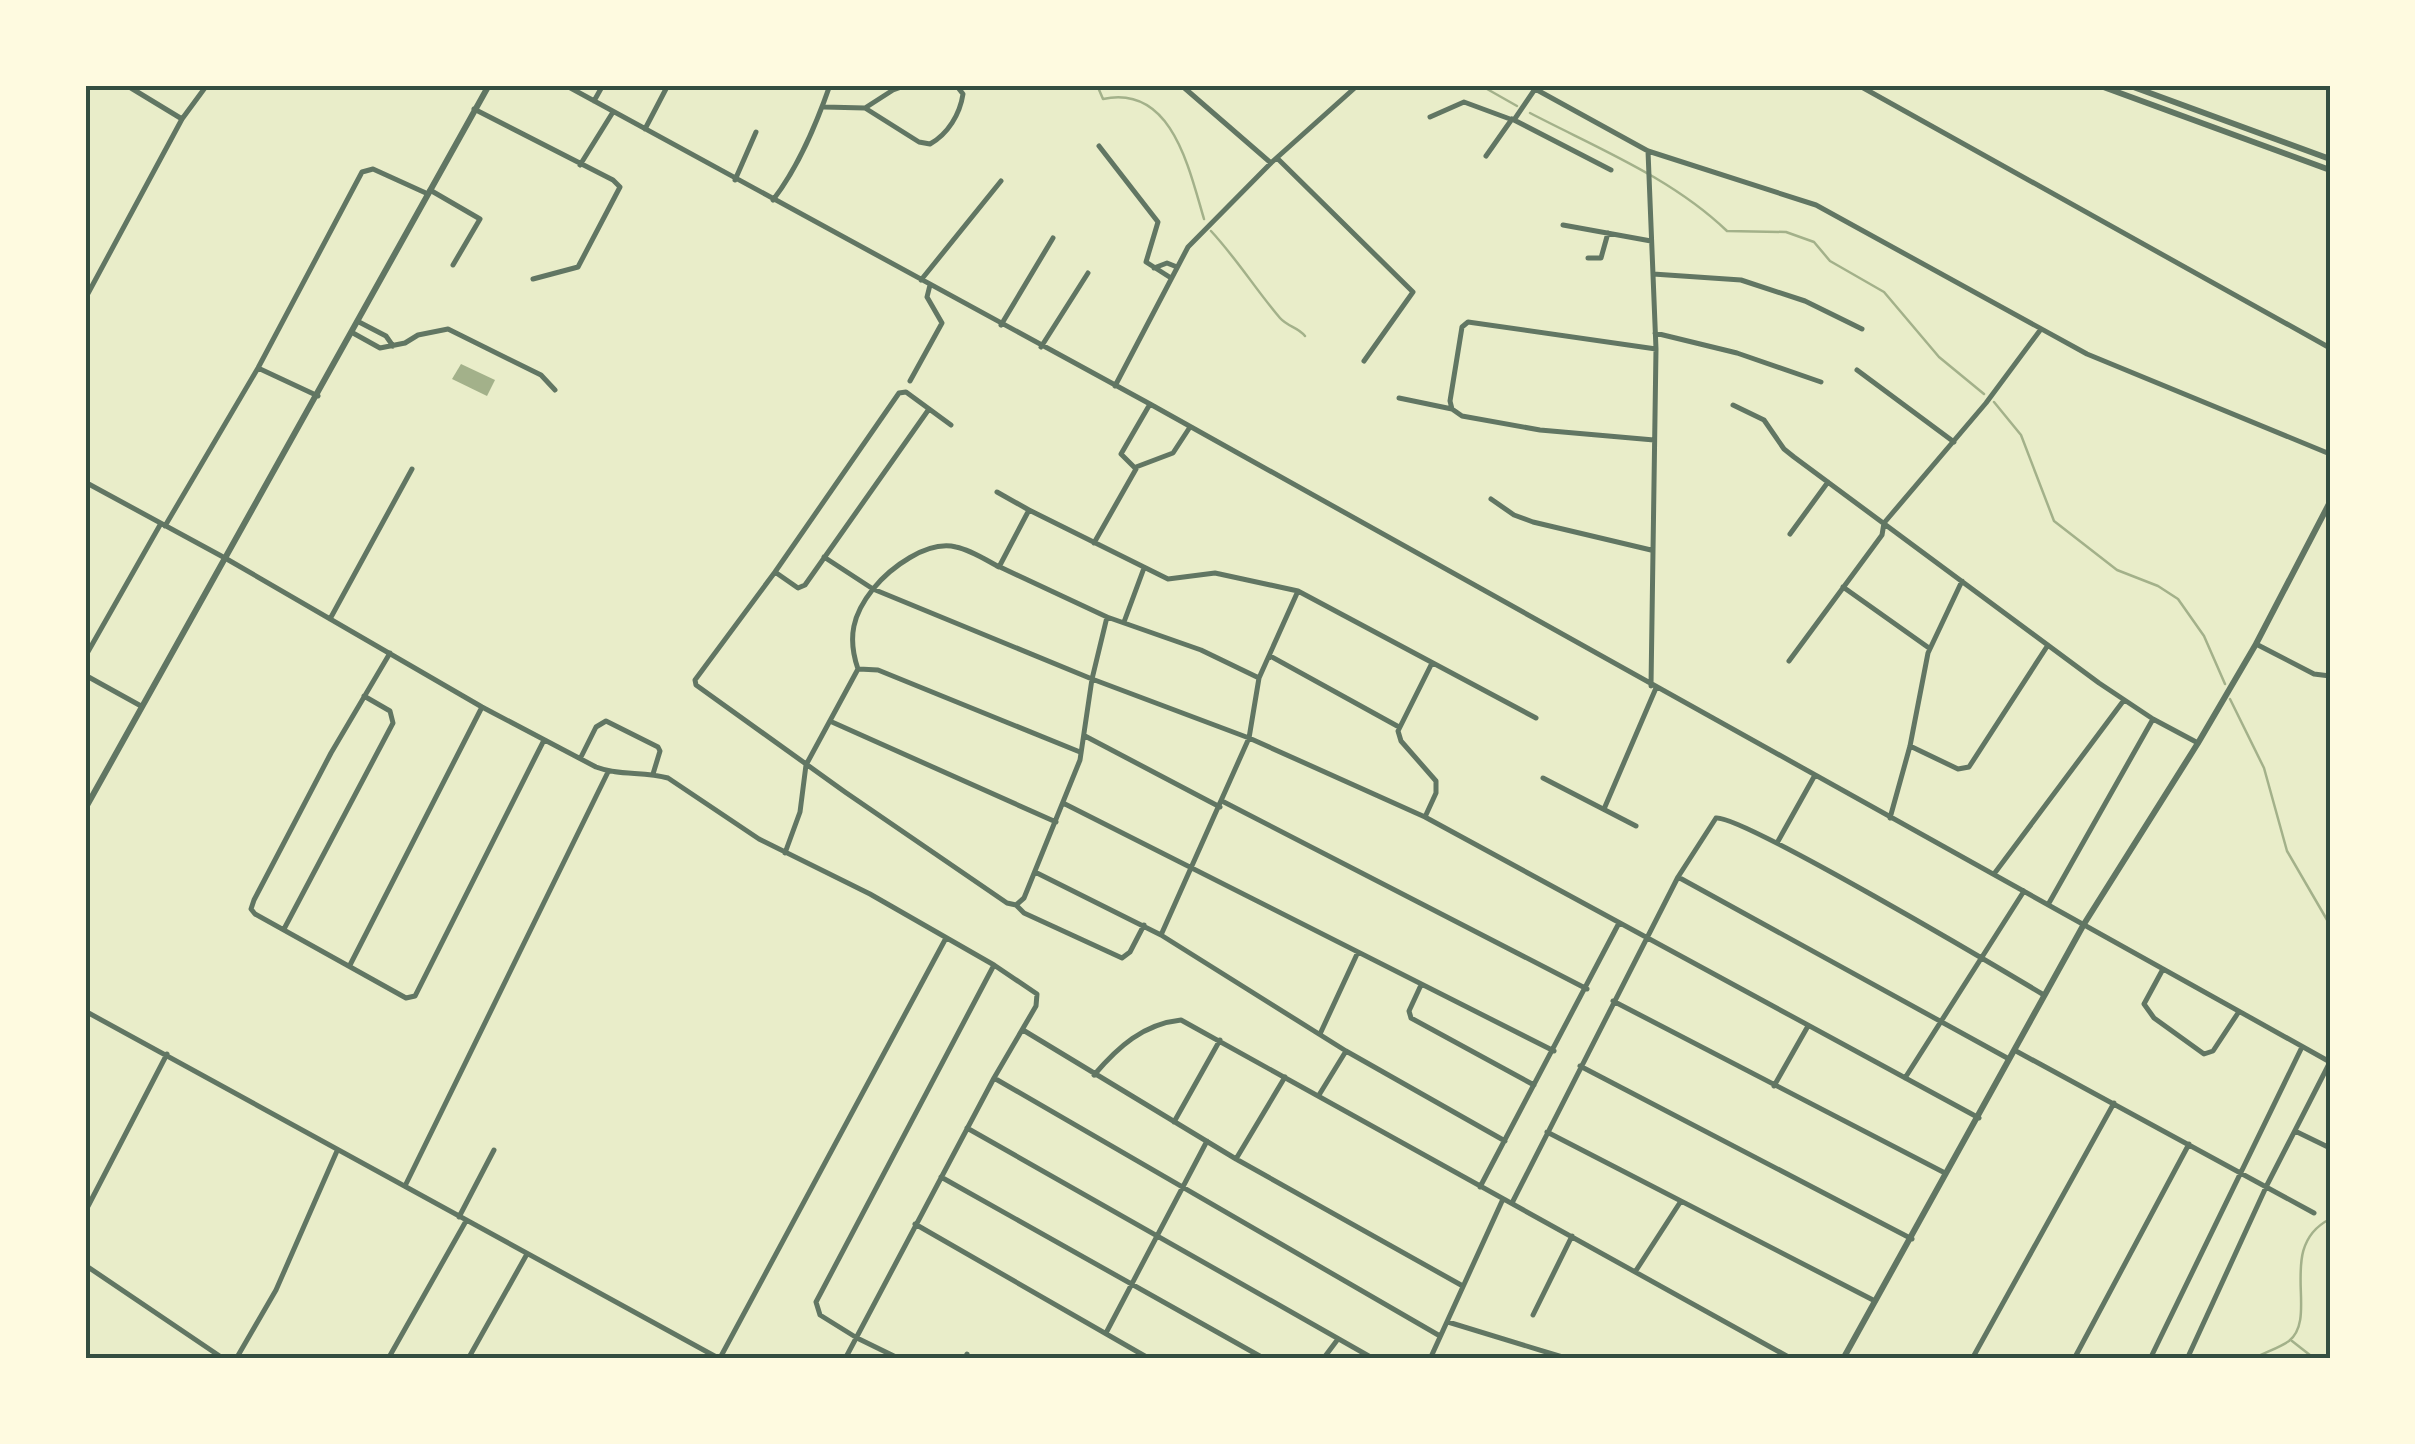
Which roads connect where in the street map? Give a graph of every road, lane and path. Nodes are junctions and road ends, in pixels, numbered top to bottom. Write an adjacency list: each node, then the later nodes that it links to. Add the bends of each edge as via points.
1 (126, 85): 22 (street)
2 (206, 85): 22 (street)
3 (489, 85): 19 (street)
4 (565, 85): 16 (street)
5 (604, 85): 16 (street)
6 (668, 85): 24 (street)
7 (830, 85): 17 (street)
8 (907, 85): 18 (street)
9 (956, 85): 18 (street, via 961,105 930,144)
10 (1181, 85): 30 (street)
11 (1358, 85): 30 (street)
12 (1858, 85): 62 (street)
13 (2098, 85): 33 (street)
14 (2128, 85): 29 (street)
15 (1532, 87): 23 (street); 27 (street)
16 (594, 101): 20 (street)
17 (824, 107): 18 (street); 37 (street)
18 (865, 108)
19 (474, 109): 31 (street); 36 (street)
20 (613, 112): 24 (street); 31 (street)
21 (1430, 117): 23 (street, via 1464,102)
22 (182, 119): 52 (street)
23 (1512, 120): 28 (street); 32 (street)
24 (645, 129): 34 (street)
25 (756, 132): 34 (street)
26 (1098, 146): 45 (street, via 1158,222 1146,259)
27 (1648, 150): 41 (street); 56 (street, via 1816,205)
28 (1486, 156)
29 (2330, 159)
30 (1274, 161): 44 (street, via 1202,231); 63 (street, via 1413,292)
31 (580, 164): 49 (street, via 614,180 619,193 578,267)
32 (1611, 170)
33 (2330, 170)
34 (734, 180): 37 (street)
35 (1001, 181): 50 (street)
36 (429, 192): 43 (street, via 480,219); 53 (street); 64 (street, via 374,169 362,172)
37 (773, 200): 50 (street)
38 (1564, 225): 39 (street)
39 (1608, 233): 41 (street); 42 (street, via 1600,260)
40 (1053, 238): 54 (street)
41 (1651, 240): 47 (street)
42 (1588, 258)
43 (453, 264)
44 (1177, 267): 45 (street); 48 (street)
45 (1154, 268): 48 (street)
46 (1088, 274): 60 (street)
47 (1653, 274): 55 (street, via 1741,280); 57 (street)
48 (1172, 278): 68 (street)
49 (532, 279)
50 (921, 280): 51 (street)
51 (930, 285): 54 (street); 66 (street, via 928,297 942,323)
52 (85, 299)
53 (359, 322): 58 (street); 59 (street)
54 (1001, 325): 60 (street)
55 (1862, 328)
56 (2041, 329): 79 (street); 80 (street)
57 (1655, 332): 61 (street); 67 (street)
58 (353, 334): 59 (street, via 380,348); 70 (street)
59 (393, 346): 69 (street, via 448,329 541,374)
60 (1041, 347): 68 (street)
61 (1656, 348): 75 (street, via 1468,322); 78 (street)
62 (2330, 348)
63 (1364, 361)
64 (258, 368): 70 (street); 90 (street)
65 (1857, 370): 79 (street)
66 (910, 381)
67 (1821, 382)
68 (1114, 386): 72 (street)
69 (555, 390)
70 (318, 396): 95 (street)
71 (1399, 398): 75 (street)
72 (1150, 404): 77 (street); 81 (street, via 1122,452)
73 (1733, 405): 84 (street, via 1764,420 1784,449)
74 (930, 409): 76 (street); 94 (street); 98 (street, via 899,393)
75 (1452, 409): 78 (street, via 1540,430)
76 (951, 424)
77 (1190, 427): 81 (street, via 1172,453); 119 (street)
78 (1655, 440): 93 (street)
79 (1954, 442): 89 (street)
80 (2330, 454)
81 (1136, 467): 92 (street)
82 (412, 469): 104 (street)
83 (85, 482): 90 (street)
84 (1828, 482): 89 (street); 91 (street)
85 (996, 492): 88 (street)
86 (1491, 499): 93 (street, via 1533,522)
87 (2330, 502): 106 (street)
88 (1029, 510): 92 (street); 96 (street)
89 (1884, 523): 99 (street); 100 (street, via 1882,536)
90 (163, 525): 95 (street); 111 (street)
91 (1790, 534)
92 (1094, 543): 97 (street)
93 (1651, 550): 119 (street)
94 (824, 557): 98 (street, via 802,587); 101 (street)
95 (225, 558): 104 (street); 122 (street)
96 (1000, 567): 101 (street, via 948,545 892,568); 103 (street)
97 (1144, 568): 102 (street, via 1168,579 1215,573); 105 (street)
98 (776, 572): 135 (street, via 694,682)
99 (1962, 582): 107 (street); 108 (street)
100 (1843, 587): 108 (street); 112 (street)
101 (873, 589): 114 (street, via 853,620); 118 (street)
102 (1298, 592): 110 (street); 113 (street)
103 (1107, 617): 105 (street); 118 (street)
104 (330, 619): 109 (street)
105 (1124, 623): 117 (street)
106 (2256, 644): 116 (street); 131 (street)
107 (2048, 645): 121 (street); 132 (street, via 1969,767 1958,769)
108 (1929, 648): 132 (street)
109 (390, 653): 120 (street); 123 (street)
110 (1270, 656): 117 (street); 127 (street)
111 (85, 657)
112 (1788, 660)
113 (1432, 662): 124 (street); 127 (street)
114 (858, 668): 126 (street); 133 (street, via 878,670)
115 (85, 675): 122 (street)
116 (2330, 676)
117 (1258, 678): 129 (street)
118 (1092, 680): 128 (street); 129 (street)
119 (1654, 687): 138 (street); 143 (street)
120 (364, 696): 160 (street, via 390,712 393,723); 160 (street, via 251,907)
121 (2124, 700): 125 (street); 152 (street)
122 (141, 706): 142 (street)
123 (482, 707): 130 (street); 166 (street)
124 (1536, 718)
125 (2154, 719): 131 (street); 155 (street)
126 (832, 722): 135 (street); 146 (street)
127 (1398, 727): 144 (street, via 1401,742 1436,781)
128 (1085, 736): 133 (street); 141 (street)
129 (1248, 738): 141 (street); 144 (street)
130 (544, 740): 134 (street); 166 (street, via 418,993 406,998)
131 (2198, 743): 158 (street)
132 (1910, 746): 145 (street)
133 (1080, 752): 140 (street)
134 (581, 758): 136 (street); 137 (street, via 606,721 658,746)
135 (806, 765): 149 (street, via 800,812); 156 (street)
136 (608, 772): 137 (street); 212 (street)
137 (653, 774): 149 (street)
138 (1815, 776): 145 (street); 148 (street)
139 (1543, 778): 143 (street)
140 (1063, 803): 146 (street); 150 (street)
141 (1221, 804): 150 (street); 170 (street)
142 (85, 809)
143 (1604, 809): 147 (street)
144 (1425, 817): 157 (street)
145 (1890, 818): 152 (street)
146 (1056, 822): 151 (street)
147 (1636, 826)
148 (1776, 844): 153 (street, via 1716,818); 165 (street)
149 (785, 852): 162 (street)
150 (1191, 868): 161 (street); 164 (street)
151 (1036, 872): 156 (street); 159 (street)
152 (1994, 874): 154 (street)
153 (1678, 878): 163 (street); 175 (street)
154 (2024, 890): 155 (street); 165 (street)
155 (2048, 904): 158 (street)
156 (1016, 905): 159 (street, via 1122,958)
157 (1619, 924): 163 (street); 170 (street)
158 (2084, 924): 168 (street); 171 (street)
159 (1144, 925): 161 (street)
160 (284, 928): 166 (street)
161 (1161, 935): 178 (street)
162 (946, 938): 167 (street); 241 (street)
163 (1648, 938): 172 (street); 176 (street)
164 (1358, 952): 169 (street); 178 (street)
165 (1981, 958): 171 (street); 175 (street)
166 (350, 965)
167 (994, 965): 177 (street, via 1037,994); 235 (street, via 817,1298 820,1315)
168 (2164, 969): 174 (street); 174 (street, via 2144,1004 2204,1054)
169 (1421, 985): 182 (street); 192 (street, via 1411,1018)
170 (1588, 989): 182 (street)
171 (2044, 995): 183 (street)
172 (1613, 1002): 187 (street); 193 (street)
173 (85, 1011): 184 (street)
174 (2238, 1012): 180 (street)
175 (1941, 1019): 185 (street); 191 (street)
176 (1808, 1026): 191 (street); 193 (street)
177 (1022, 1030): 188 (street); 189 (street)
178 (1320, 1034): 181 (street)
179 (1220, 1040): 188 (street, via 1181,1020 1166,1022 1130,1038); 190 (street); 197 (street)
180 (2302, 1047): 186 (street); 208 (street)
181 (1346, 1051): 194 (street); 201 (street)
182 (1554, 1051): 192 (street)
183 (2016, 1051): 185 (street); 195 (street)
184 (168, 1054): 205 (street); 218 (street)
185 (2012, 1060): 196 (street)
186 (2330, 1062): 199 (street)
187 (1580, 1066): 200 (street); 224 (street)
188 (1094, 1074): 197 (street)
189 (994, 1078): 198 (street); 214 (street)
190 (1286, 1078): 194 (street); 207 (street)
191 (1905, 1078): 196 (street)
192 (1534, 1085): 201 (street)
193 (1774, 1086): 209 (street)
194 (1319, 1096): 213 (street)
195 (2114, 1103): 203 (street); 252 (street)
196 (1979, 1118): 209 (street)
197 (1174, 1122): 202 (street)
198 (967, 1128): 210 (street); 222 (street)
199 (2295, 1131): 204 (street); 211 (street)
200 (1547, 1132): 216 (street); 217 (street)
201 (1505, 1141): 213 (street)
202 (1207, 1142): 207 (street); 214 (street)
203 (2189, 1144): 208 (street); 253 (street)
204 (2330, 1148)
205 (338, 1150): 212 (street); 238 (street, via 276,1290)
206 (494, 1150): 220 (street)
207 (1236, 1159): 229 (street)
208 (2242, 1171): 211 (street); 254 (street)
209 (1948, 1174): 224 (street)
210 (941, 1177): 221 (street); 228 (street)
211 (2267, 1185): 219 (street); 255 (street)
212 (404, 1186): 220 (street)
213 (1480, 1187): 215 (street)
214 (1182, 1188): 222 (street); 234 (street)
215 (1503, 1200): 217 (street); 229 (street)
216 (1682, 1202): 227 (street); 230 (street)
217 (1512, 1203): 223 (street)
218 (85, 1212)
219 (2314, 1213)
220 (463, 1219): 225 (street); 239 (street)
221 (916, 1224): 233 (street); 235 (street)
222 (1157, 1236): 228 (street); 236 (street)
223 (1572, 1236): 227 (street); 231 (street)
224 (1912, 1239): 230 (street)
225 (527, 1254): 240 (street); 241 (street)
226 (85, 1265): 237 (street)
227 (1636, 1272): 250 (street)
228 (1132, 1284): 233 (street); 245 (street)
229 (1461, 1285): 232 (street)
230 (1875, 1301): 251 (street)
231 (1533, 1315)
232 (1447, 1322): 234 (street); 249 (street)
233 (1106, 1333): 244 (street)
234 (1440, 1336): 248 (street)
235 (856, 1338): 242 (street); 243 (street)
236 (1338, 1339): 246 (street); 247 (street)
237 (224, 1359)
238 (236, 1359)
239 (388, 1359)
240 (468, 1359)
241 (720, 1359)
242 (845, 1359)
243 (900, 1359)
244 (1150, 1359)
245 (1265, 1359)
246 (1324, 1359)
247 (1374, 1359)
248 (1430, 1359)
249 (1569, 1359)
250 (1792, 1359)
251 (1843, 1359)
252 (1972, 1359)
253 (2074, 1359)
254 (2150, 1359)
255 (2188, 1359)

